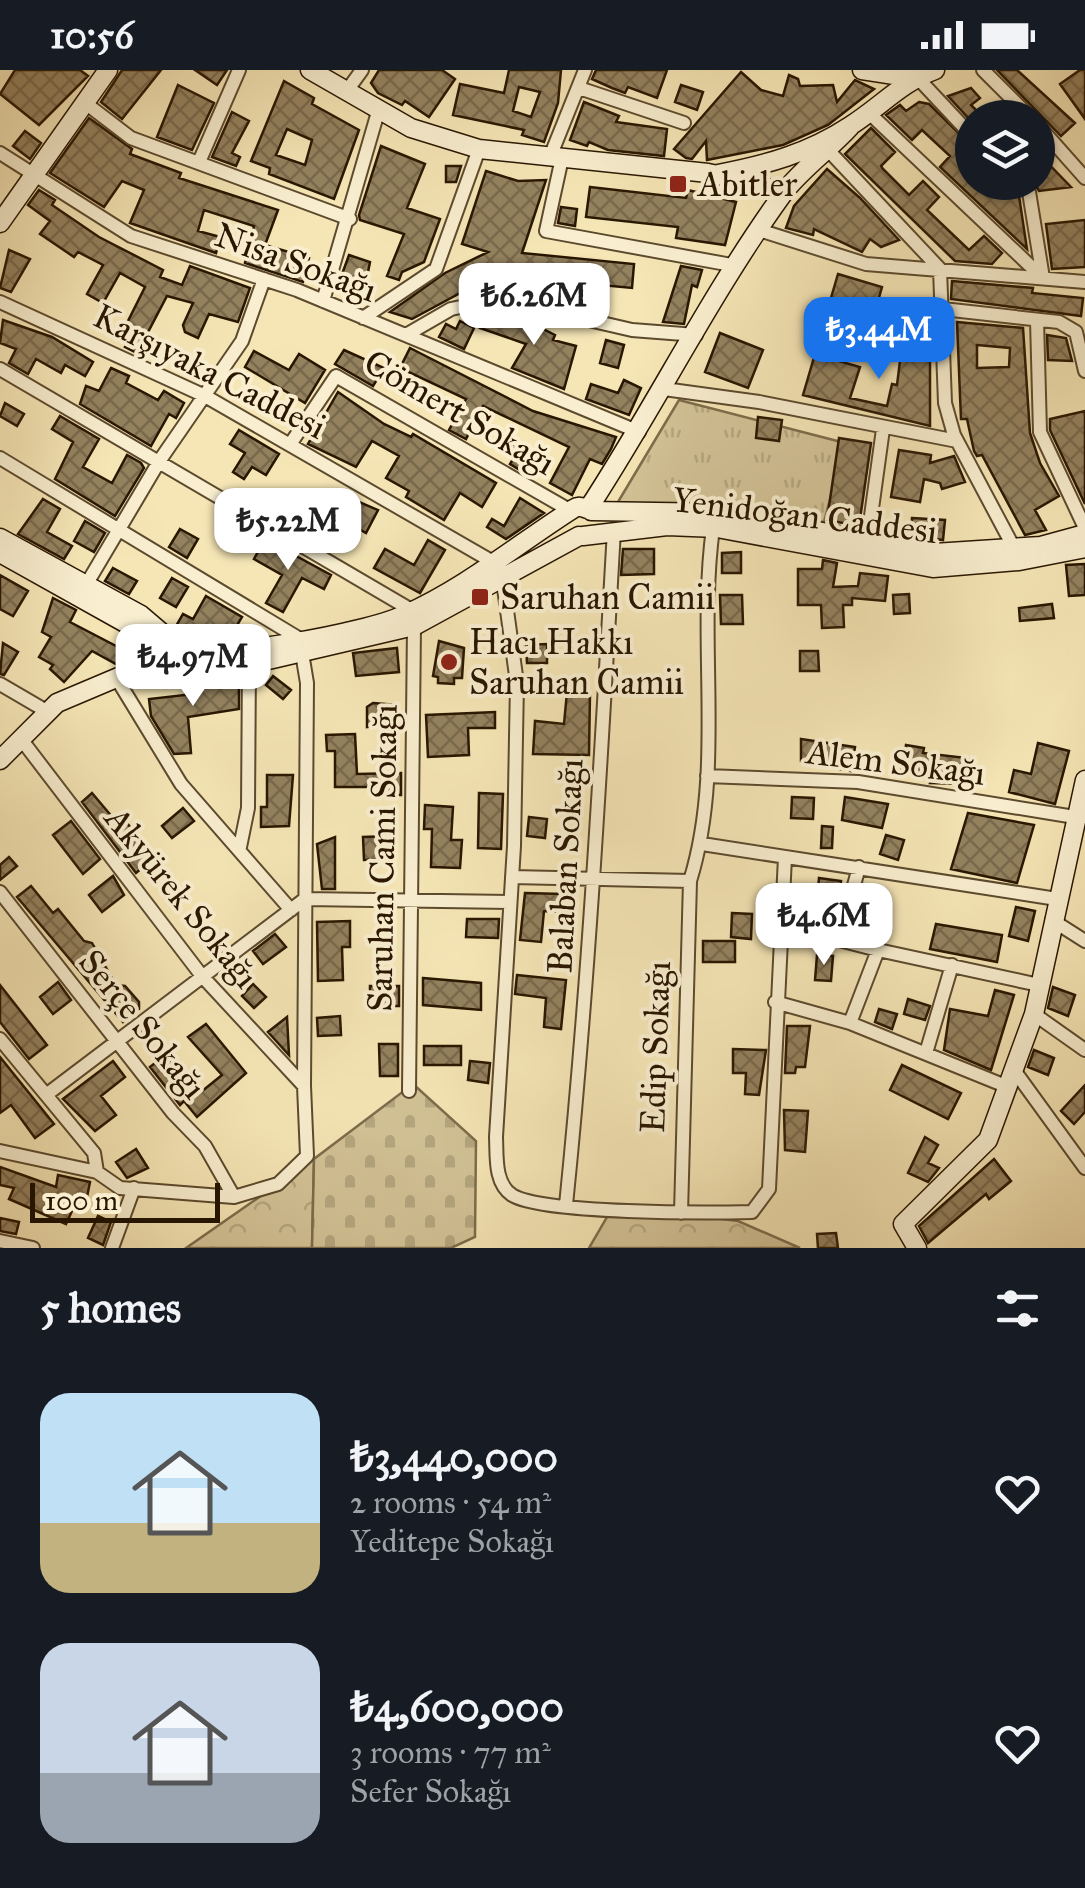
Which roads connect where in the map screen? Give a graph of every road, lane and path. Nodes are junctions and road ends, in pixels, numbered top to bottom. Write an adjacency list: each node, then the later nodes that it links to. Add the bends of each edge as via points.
1 (108, 70): 13 (street)
2 (239, 70): 24 (street)
3 (310, 70): 11 (street)
4 (362, 70): 11 (street)
5 (585, 70): 10 (street)
6 (862, 70): 9 (street)
7 (935, 70): 9 (street)
8 (983, 70): 12 (street)
9 (913, 74): 15 (street); 16 (street)
10 (579, 88): 17 (street); 23 (street)
11 (346, 92): 14 (street)
12 (1013, 100)
13 (84, 102): 24 (street, via 132,138); 26 (street)
14 (378, 112): 20 (street); 32 (street)
15 (868, 112): 18 (street); 37 (street)
16 (955, 118)
17 (684, 122)
18 (850, 127): 21 (street); 25 (street)
19 (1055, 144): 28 (street)
20 (479, 149): 23 (street); 43 (street, via 436,269)
21 (829, 151): 30 (street); 36 (street)
22 (0, 153): 26 (street, Nisa Sokağı)
23 (556, 158): 27 (street); 35 (street, via 546,230)
24 (198, 162): 32 (street)
25 (773, 164): 27 (street); 29 (street); 30 (street, via 790,172)
26 (31, 174): 33 (street); 38 (street, Nisa Sokağı, via 131,236)
27 (714, 174): 29 (street)
28 (1085, 178)
29 (764, 186): 30 (street, via 777,194); 34 (street)
30 (788, 187): 34 (street)
31 (1030, 200): 37 (street)
32 (350, 220): 40 (street)
33 (0, 223)
34 (758, 230): 35 (street); 36 (street, via 866,264)
35 (737, 266): 46 (street)
36 (940, 269): 37 (street); 42 (street)
37 (1042, 278): 39 (street)
38 (264, 280): 40 (street, Nisa Sokağı); 50 (street, via 242,341)
39 (1085, 282)
40 (323, 301): 43 (street, Nisa Sokağı)
41 (0, 302): 50 (street, Karşıyaka Caddesi)
42 (942, 308): 44 (street); 53 (street, via 945,403)
43 (363, 318): 45 (street, Nisa Sokağı)
44 (1037, 320): 48 (street, via 1076,332); 61 (street, via 1040,432)
45 (406, 335): 46 (street, via 450,309 498,299 632,330); 52 (street, Nisa Sokağı)
46 (696, 335): 49 (street)
47 (0, 369): 56 (street)
48 (1085, 371)
49 (664, 389): 51 (street); 52 (street)
50 (205, 396): 54 (street, Karşıyaka Caddesi); 56 (street)
51 (883, 430): 53 (street); 65 (street)
52 (639, 432): 57 (street)
53 (957, 441): 67 (street)
54 (291, 443): 57 (street, Cömert Sokağı, via 336,376); 68 (street, Karşıyaka Caddesi)
55 (0, 458): 58 (street)
56 (160, 460): 58 (street); 70 (street)
57 (580, 511): 62 (street, via 594,528); 65 (street, Yenidoğan Caddesi, via 721,513); 68 (street)
58 (119, 528): 69 (street); 72 (street)
59 (713, 528): 60 (street, Yenidoğan Caddesi); 65 (street, Yenidoğan Caddesi); 80 (street, Edip Sokağı)
60 (614, 530): 62 (street, Yenidoğan Caddesi); 88 (street, Balaban Sokağı)
61 (1085, 531): 67 (street, Yenidoğan Caddesi)
62 (581, 536): 68 (street, Yenidoğan Caddesi)
63 (0, 538): 69 (street)
64 (1085, 548): 67 (street, Yenidoğan Caddesi)
65 (866, 550): 67 (street, Yenidoğan Caddesi, via 933,568)
66 (0, 553): 73 (street, via 136,629)
67 (1016, 555)
68 (498, 568): 70 (street); 87 (street, via 517,683)
69 (86, 586): 71 (street, via 156,625)
70 (413, 618): 72 (street); 92 (street, Saruhan Cami Sokağı)
71 (176, 645): 72 (street, via 219,651); 73 (street, via 181,660)
72 (301, 646): 74 (street); 91 (street)
73 (160, 662): 74 (street); 75 (street)
74 (248, 662): 84 (street, via 248,808)
75 (116, 678): 77 (street); 84 (street, via 182,784)
76 (0, 684): 77 (street)
77 (48, 712): 78 (street)
78 (21, 739): 79 (street); 100 (street, Akyürek Sokağı)
79 (0, 760)
80 (707, 776): 82 (street, Alem Sokağı, via 858,782); 83 (street, Edip Sokağı)
81 (1085, 780): 82 (street)
82 (1081, 818): 93 (street)
83 (702, 844): 85 (street); 89 (street, Edip Sokağı)
84 (240, 847): 95 (street)
85 (786, 857): 86 (street); 102 (street)
86 (859, 867): 93 (street); 98 (street, via 840,940)
87 (512, 877): 88 (street); 94 (street)
88 (590, 878): 89 (street); 118 (street, Balaban Sokağı, via 590,972)
89 (690, 882): 119 (street, Edip Sokağı)
90 (0, 892): 106 (street, Serçe Sokağı)
91 (305, 899): 92 (street); 95 (street); 110 (street)
92 (412, 900): 94 (street); 111 (street, Saruhan Cami Sokağı)
93 (1057, 900): 96 (street)
94 (510, 902): 118 (street, via 498,1170 514,1196)
95 (291, 910): 100 (street)
96 (1052, 920): 97 (street); 101 (street)
97 (1085, 941)
98 (878, 950): 99 (street); 104 (street)
99 (952, 964): 101 (street); 108 (street)
100 (202, 976): 106 (street); 110 (street, Akyürek Sokağı)
101 (1039, 985): 103 (street)
102 (775, 1002): 104 (street); 119 (street, via 769,1189 752,1212)
103 (1034, 1014): 107 (street); 109 (street)
104 (850, 1023): 108 (street)
105 (0, 1039): 112 (street)
106 (116, 1041): 112 (street); 117 (street, Serçe Sokağı, via 205,1146)
107 (1085, 1050)
108 (926, 1053): 109 (street)
109 (1011, 1078): 114 (street); 123 (street, via 988,1140 903,1224)
110 (304, 1086): 117 (street, via 307,1156 278,1184)
111 (409, 1091)
112 (46, 1095): 115 (street, via 94,1153)
113 (0, 1151): 115 (street)
114 (1085, 1168)
115 (98, 1172): 116 (street, via 120,1188)
116 (134, 1188): 117 (street); 122 (street)
117 (234, 1197)
118 (566, 1205): 119 (street)
119 (681, 1213)
120 (0, 1241): 121 (street)
121 (32, 1248)
122 (112, 1248)
123 (916, 1248)

